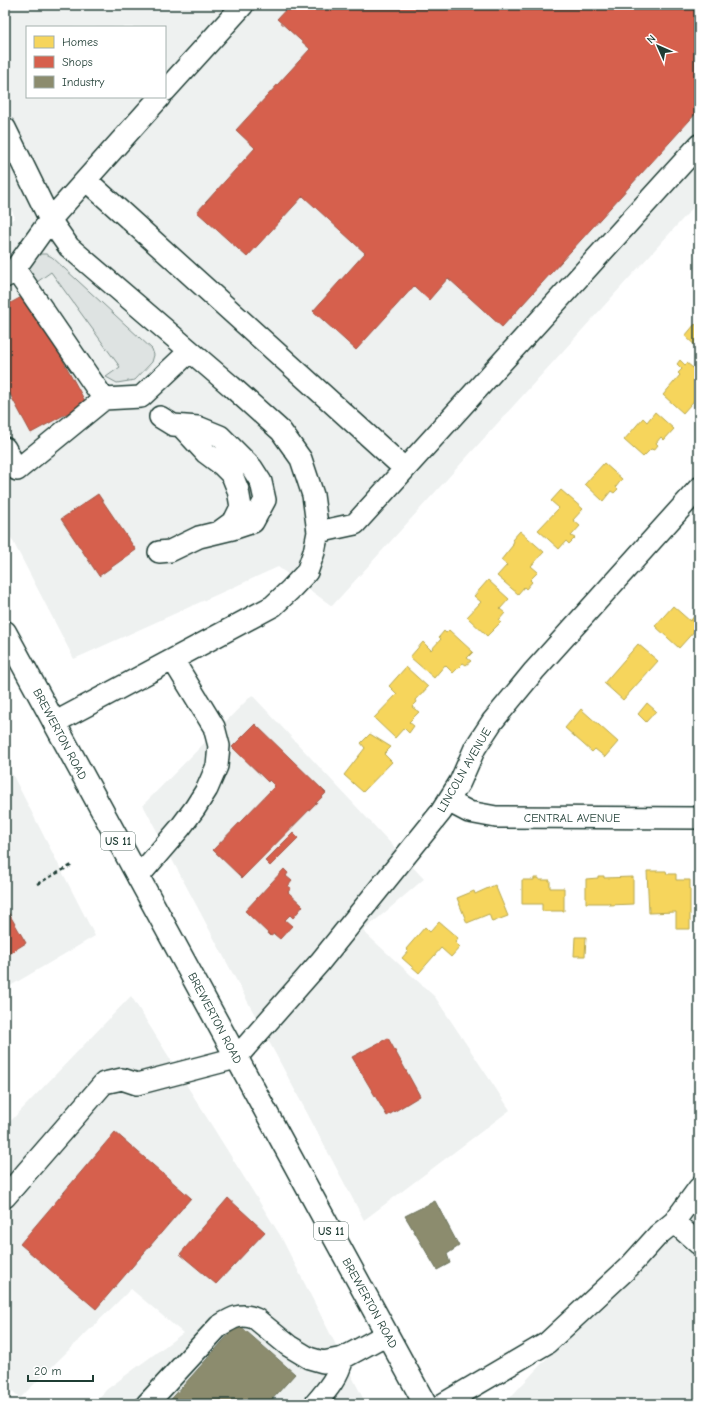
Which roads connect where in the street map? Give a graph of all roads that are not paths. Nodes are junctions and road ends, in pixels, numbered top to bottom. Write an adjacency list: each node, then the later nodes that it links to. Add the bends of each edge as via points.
1 (242, 5): 2 (street)
2 (166, 90)
3 (159, 98): 6 (street)
4 (5, 128): 7 (street)
5 (699, 145): 13 (street)
6 (86, 180): 7 (street); 13 (street)
7 (50, 220): 8 (street); 9 (street, via 69,247)
8 (10, 273): 10 (street)
9 (190, 351): 10 (street, via 141,397); 15 (street, via 281,431 301,459 313,495)
10 (104, 400): 12 (street, via 17,470)
11 (160, 417): 16 (street, via 173,425 181,426 206,453 232,475 241,507 234,521 217,533 199,537 170,551)
12 (5, 448)
13 (405, 469): 15 (street, via 355,524)
14 (699, 488): 20 (street, LINCOLN AVENUE, via 534,671 492,722 475,748 460,782)
15 (318, 532): 18 (street, via 307,572 273,606)
16 (159, 552)
17 (5, 632): 19 (main road, BREWERTON ROAD / US 11)
18 (173, 660): 19 (street); 22 (street, via 214,727 219,746 217,766 195,808)
19 (54, 723): 22 (main road, BREWERTON ROAD / US 11)
20 (448, 801): 21 (street, CENTRAL AVENUE, via 469,812 496,817); 23 (street, LINCOLN AVENUE, via 320,962)
21 (699, 818)
22 (138, 877): 23 (main road, BREWERTON ROAD / US 11)
23 (236, 1058): 25 (street, via 137,1084 122,1079 104,1083); 28 (main road, BREWERTON ROAD / US 11)
24 (699, 1188): 26 (street)
25 (5, 1197)
26 (674, 1222): 27 (street); 33 (street, via 547,1343)
27 (699, 1244)
28 (387, 1334): 29 (street); 32 (main road, BREWERTON ROAD / US 11)
29 (343, 1358): 30 (street, via 323,1362 309,1358 289,1346 256,1318 233,1317 219,1326); 31 (street, via 340,1371)
30 (147, 1404)
31 (315, 1404)
32 (425, 1404)
33 (442, 1404)

